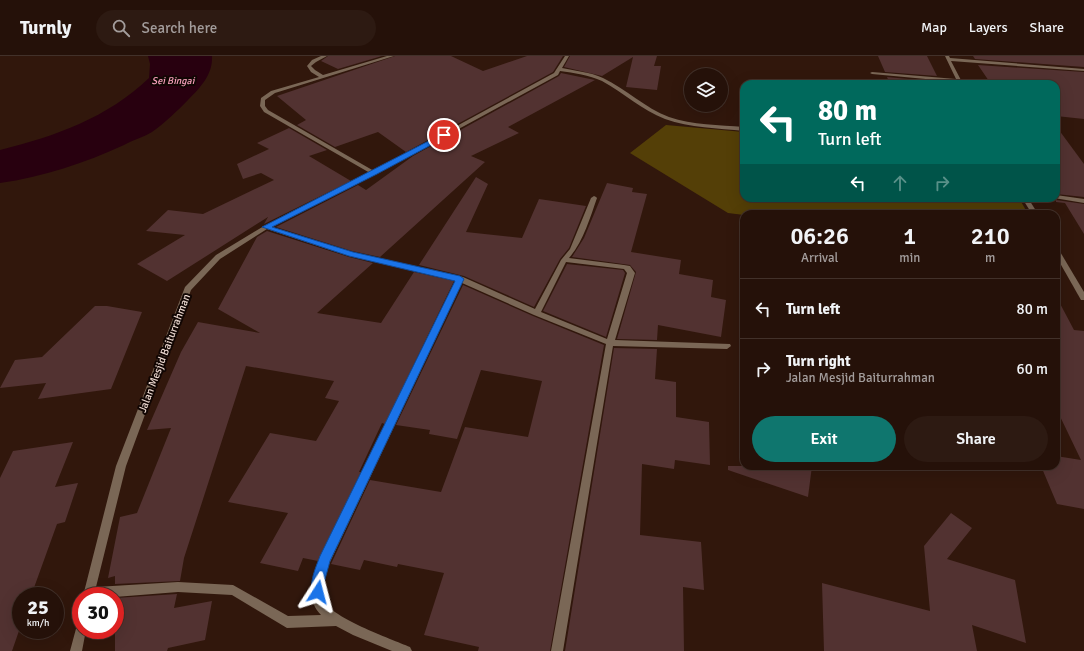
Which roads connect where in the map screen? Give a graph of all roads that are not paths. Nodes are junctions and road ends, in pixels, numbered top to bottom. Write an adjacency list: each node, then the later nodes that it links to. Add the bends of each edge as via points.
1 (325, 56): 8 (street, via 309,66)
2 (392, 56): 8 (street)
3 (567, 56): 5 (street, Jalan Mesjid Baiturrahman)
4 (948, 57): 6 (street); 10 (street)
5 (559, 70): 11 (street, via 594,76 667,118 686,123); 12 (street, Jalan Mesjid Baiturrahman, via 556,74)
6 (1084, 70)
7 (872, 73): 9 (street)
8 (322, 77): 12 (street, via 273,92 263,99 262,106 266,111)
9 (941, 80)
10 (960, 80)
11 (740, 129)
12 (374, 173): 16 (street, Jalan Mesjid Baiturrahman)
13 (594, 198): 18 (street, via 572,250)
14 (1060, 198): 15 (street)
15 (1084, 201)
16 (266, 227): 19 (street, via 351,254); 24 (street, Jalan Mesjid Baiturrahman, via 218,257 188,289 121,466)
17 (1060, 257): 20 (street)
18 (564, 260): 21 (street); 22 (street, via 613,265 630,270)
19 (460, 279): 21 (street); 26 (street, via 325,560 318,583 318,601 326,613)
20 (1084, 298)
21 (537, 313): 22 (street)
22 (610, 343): 23 (street); 30 (street)
23 (727, 346)
24 (90, 587)
25 (124, 592): 26 (street, via 178,587 233,590 287,622)
26 (336, 620): 29 (street)
27 (79, 639): 28 (street)
28 (76, 651)
29 (406, 651)
30 (557, 651)

